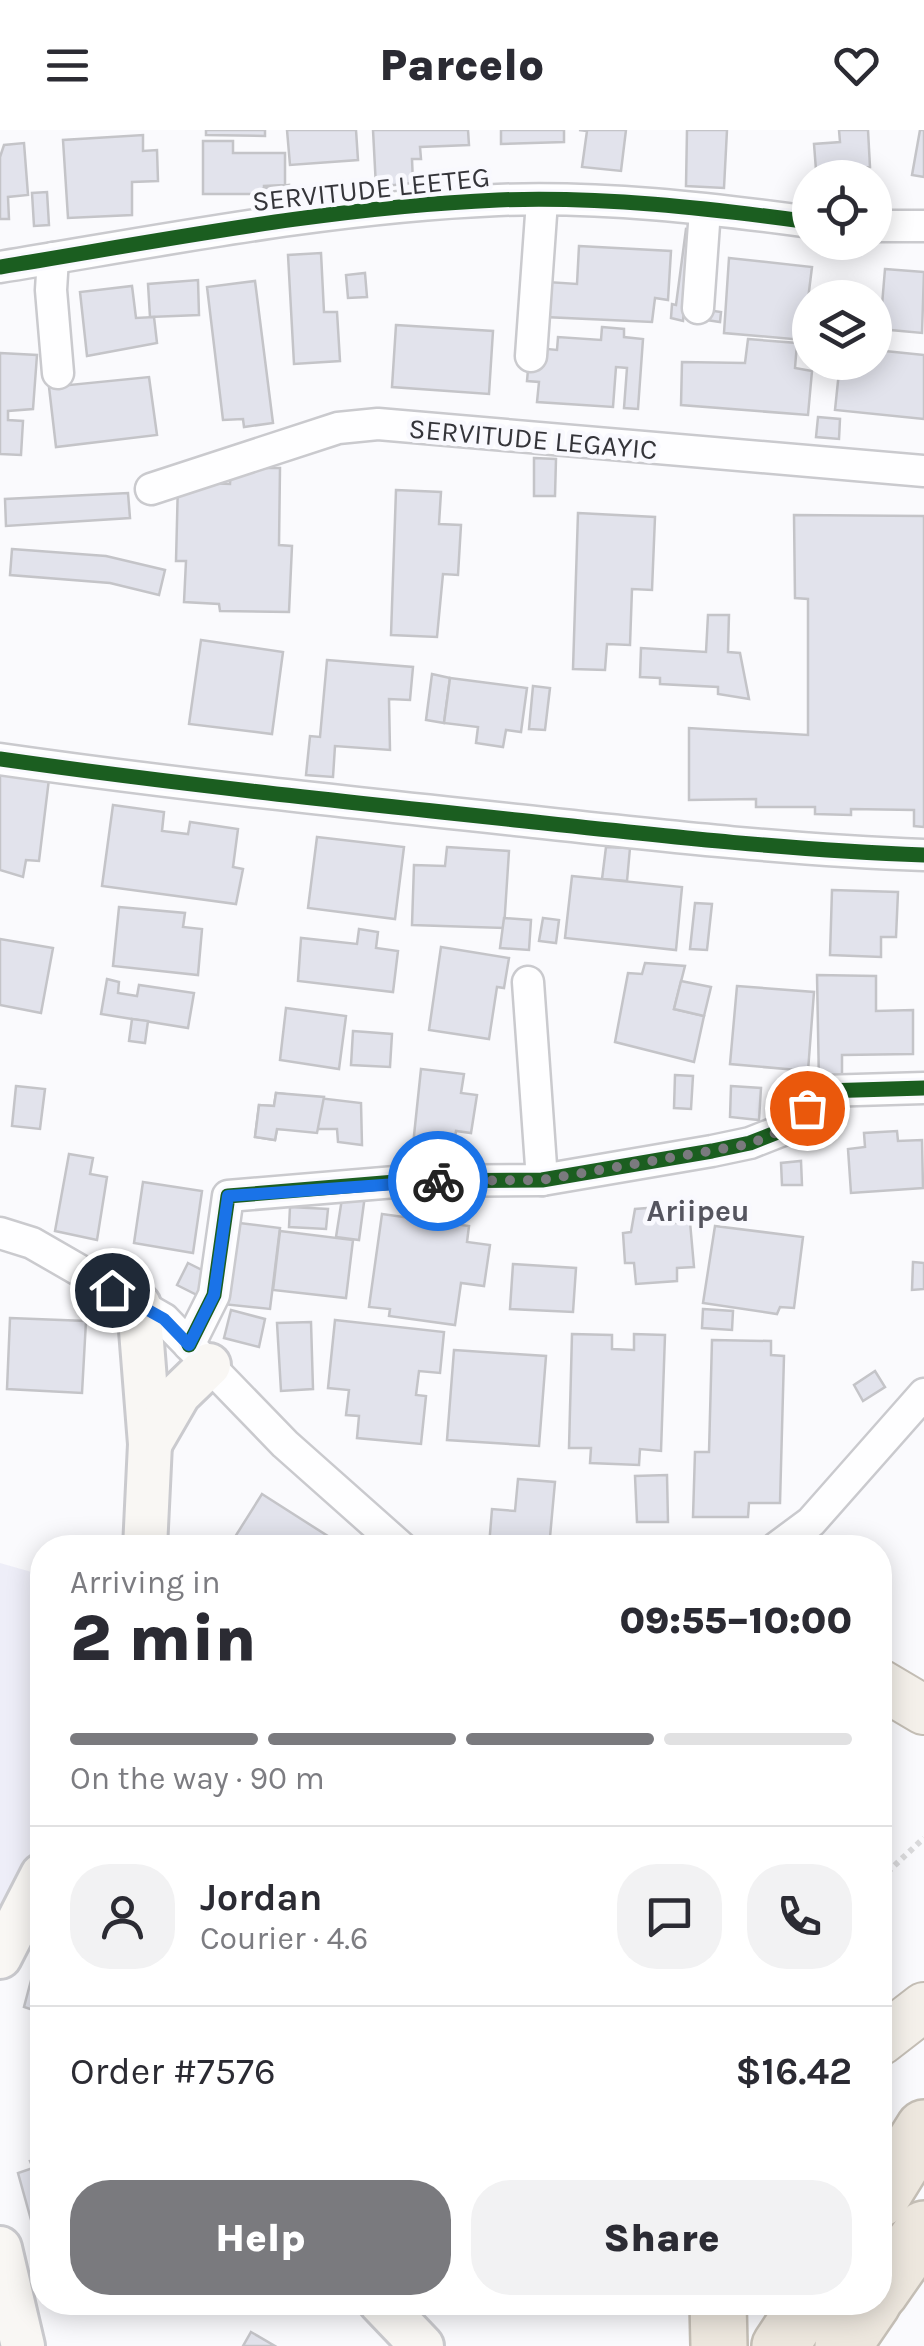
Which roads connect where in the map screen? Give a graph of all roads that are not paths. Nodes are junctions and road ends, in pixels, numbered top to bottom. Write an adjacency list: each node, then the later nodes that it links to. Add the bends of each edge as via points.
1 (542, 201): 2 (street, SERVITUDE LEETEG); 6 (street, SERVITUDE LEETEG, via 322,216); 9 (street)
2 (705, 210): 3 (street, SERVITUDE LEETEG); 8 (street)
3 (792, 220)
4 (892, 226): 5 (street)
5 (924, 226)
6 (54, 258): 7 (street, SERVITUDE LEETEG); 10 (street, via 50,290)
7 (0, 266)
8 (698, 308)
9 (531, 356)
10 (58, 373)
11 (924, 472): 12 (street, SERVITUDE LEGAYIC, via 378,424 338,428)
12 (151, 489)
13 (0, 759): 14 (street, via 521,820 831,852)
14 (924, 855)
15 (528, 982): 17 (street)
16 (924, 1088): 17 (street, via 823,1091 782,1130 750,1144)
17 (542, 1180): 20 (street, via 406,1181 228,1196)
18 (0, 1233): 19 (street, via 32,1243)
19 (152, 1312): 20 (street); 22 (street)
20 (199, 1355): 22 (street); 24 (street)
21 (924, 1394): 25 (street)
22 (150, 1444): 23 (street)
23 (146, 1535)
24 (387, 1535)
25 (794, 1535)
26 (892, 1691): 27 (main road)
27 (924, 1710)
28 (30, 1898): 29 (street)
29 (0, 1957)
30 (924, 2007): 31 (main road)
31 (892, 2032)
32 (924, 2128): 33 (highway)
33 (892, 2180)
34 (924, 2228): 36 (highway)
35 (0, 2248): 41 (street)
36 (892, 2275)
37 (392, 2315): 42 (street)
38 (718, 2315): 43 (highway)
39 (800, 2315): 44 (highway)
40 (864, 2315): 45 (highway)
41 (23, 2346)
42 (422, 2346)
43 (719, 2346)
44 (780, 2346)
45 (843, 2346)

